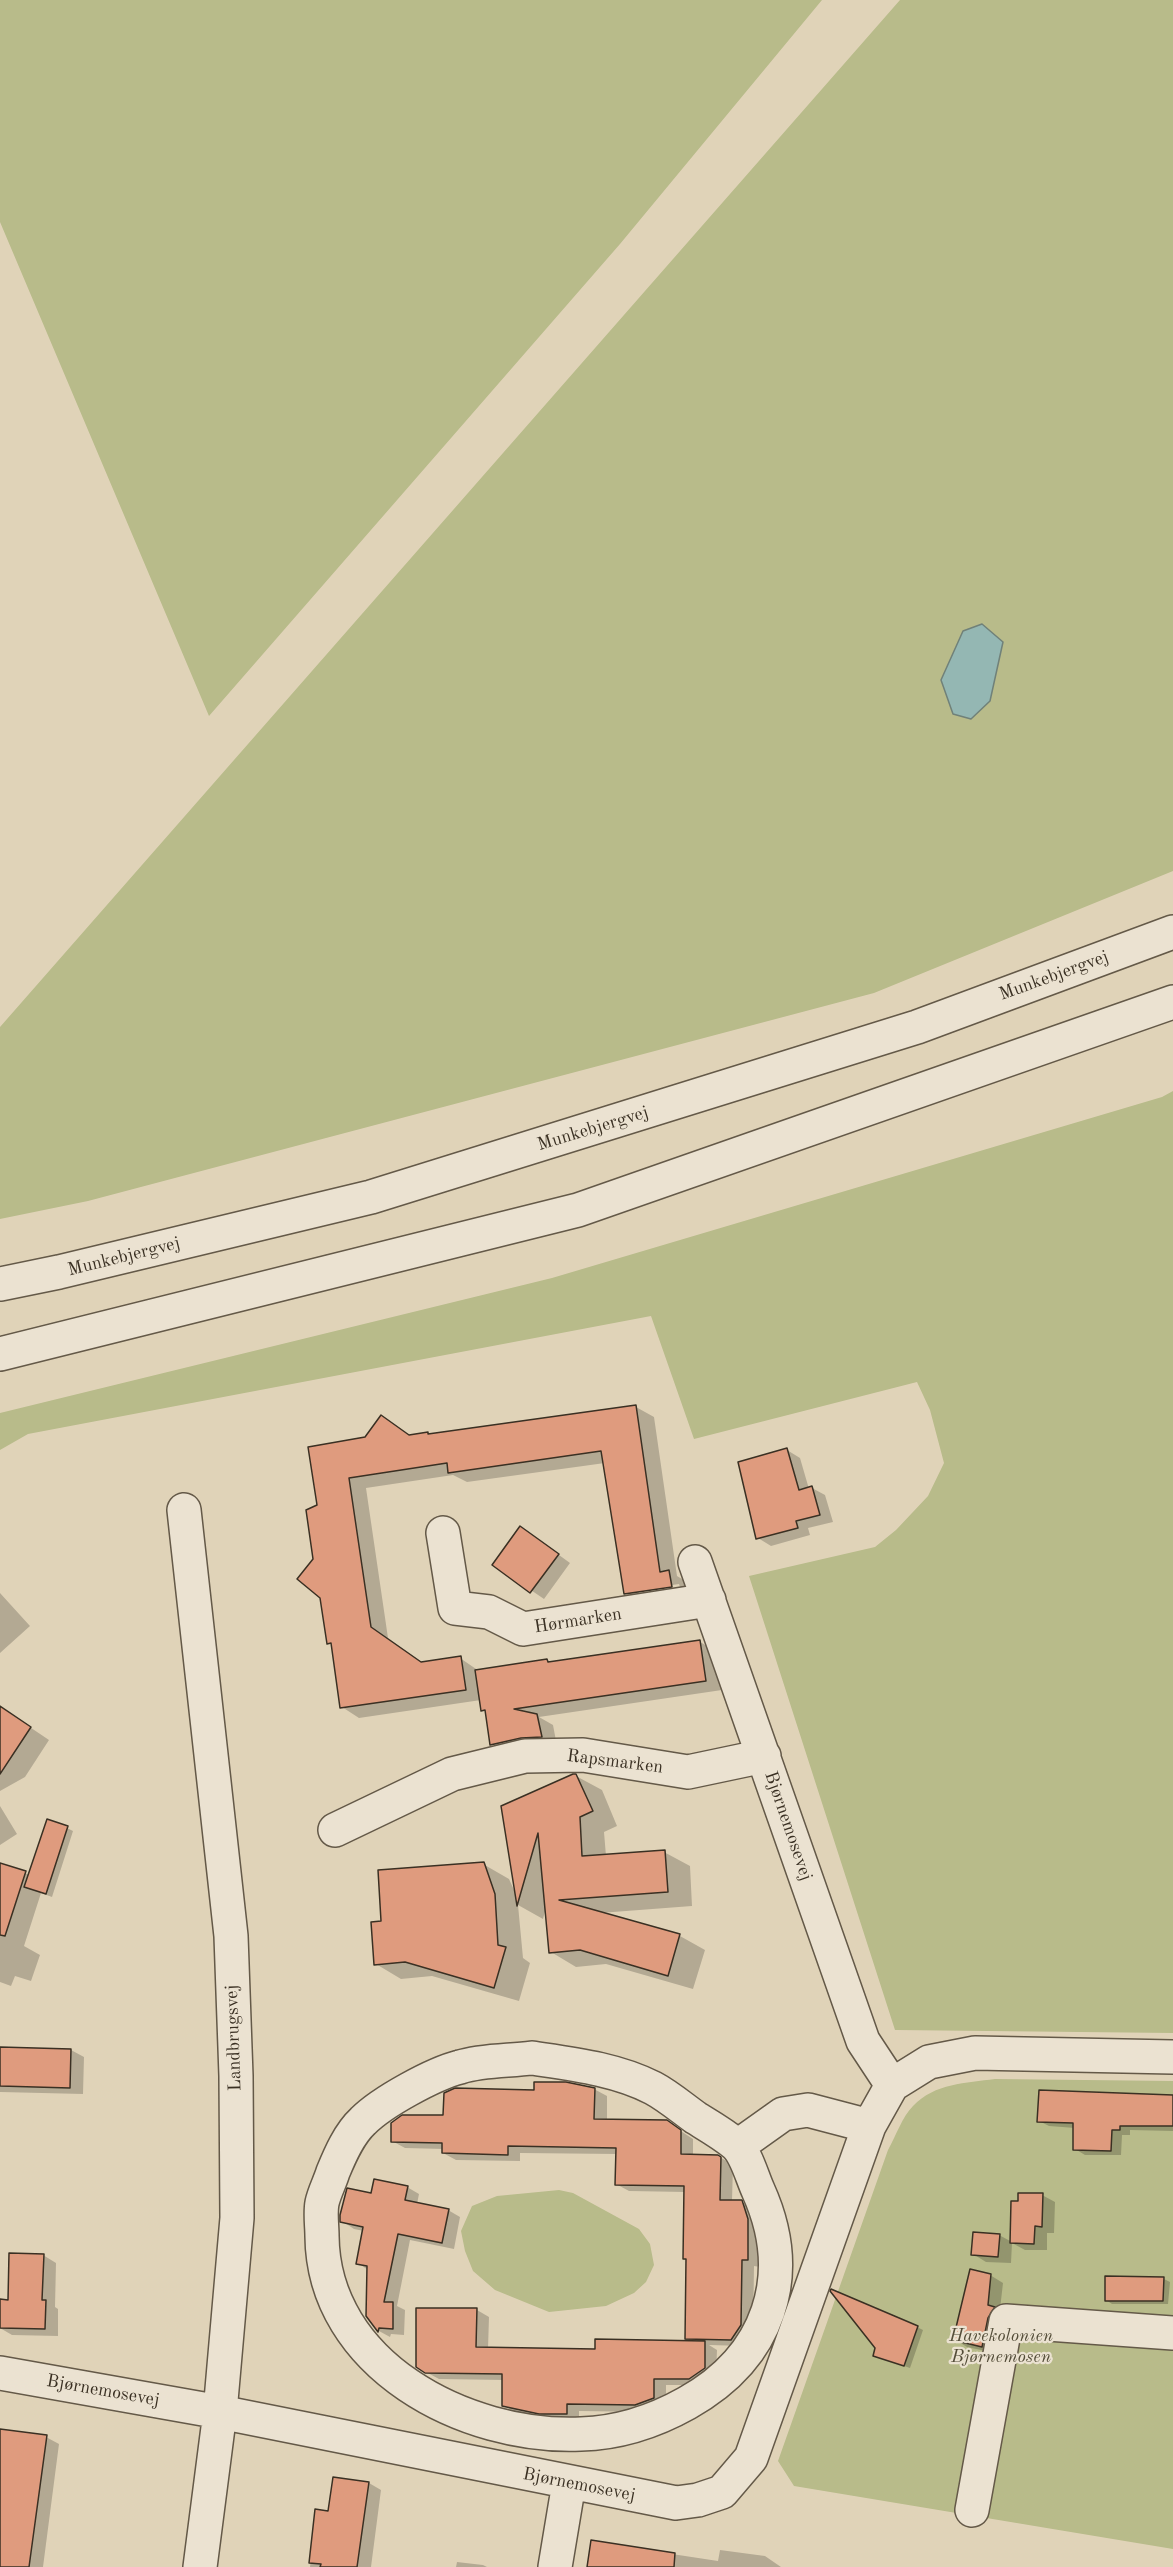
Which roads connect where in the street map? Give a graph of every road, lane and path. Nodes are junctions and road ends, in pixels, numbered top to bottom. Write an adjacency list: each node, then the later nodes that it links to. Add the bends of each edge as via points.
1 (1173, 932): 3 (street, Munkebjergvej, via 917,1026 370,1197)
2 (1173, 1002): 4 (street, via 578,1210)
3 (0, 1284)
4 (0, 1354)
5 (184, 1510): 17 (street, Landbrugsvej, via 231,1936 237,2218)
6 (444, 1533): 8 (street, Hørmarken, via 455,1608 489,1612 523,1629)
7 (695, 1562): 8 (street, Bjørnemosevej)
8 (709, 1600): 9 (street, Bjørnemosevej)
9 (764, 1756): 10 (street, Rapsmarken, via 688,1772 583,1755 525,1756 452,1773); 12 (street, Bjørnemosevej, via 863,2041)
10 (335, 1830)
11 (1173, 2057): 12 (street, Bjørnemosevej, via 975,2053 929,2062)
12 (892, 2085): 13 (street, Bjørnemosevej)
13 (869, 2126): 14 (street, via 808,2110 783,2114); 18 (street, Bjørnemosevej, via 751,2458 722,2492 698,2500 676,2503)
14 (738, 2146): 14 (street, via 652,2088 594,2068 532,2058 461,2066 412,2087 362,2122 340,2155 322,2204 322,2254 329,2289 356,2338 391,2373 433,2401 475,2420 542,2433 582,2434 630,2428 711,2390 746,2354 765,2321 776,2289 777,2253 771,2217)
15 (1173, 2333): 19 (street, via 1006,2321)
16 (0, 2373): 17 (street, Bjørnemosevej)
17 (220, 2412): 18 (street, Bjørnemosevej); 20 (street, Landbrugsvej)
18 (568, 2483): 21 (street)
19 (972, 2510)
20 (200, 2567)
21 (555, 2567)

